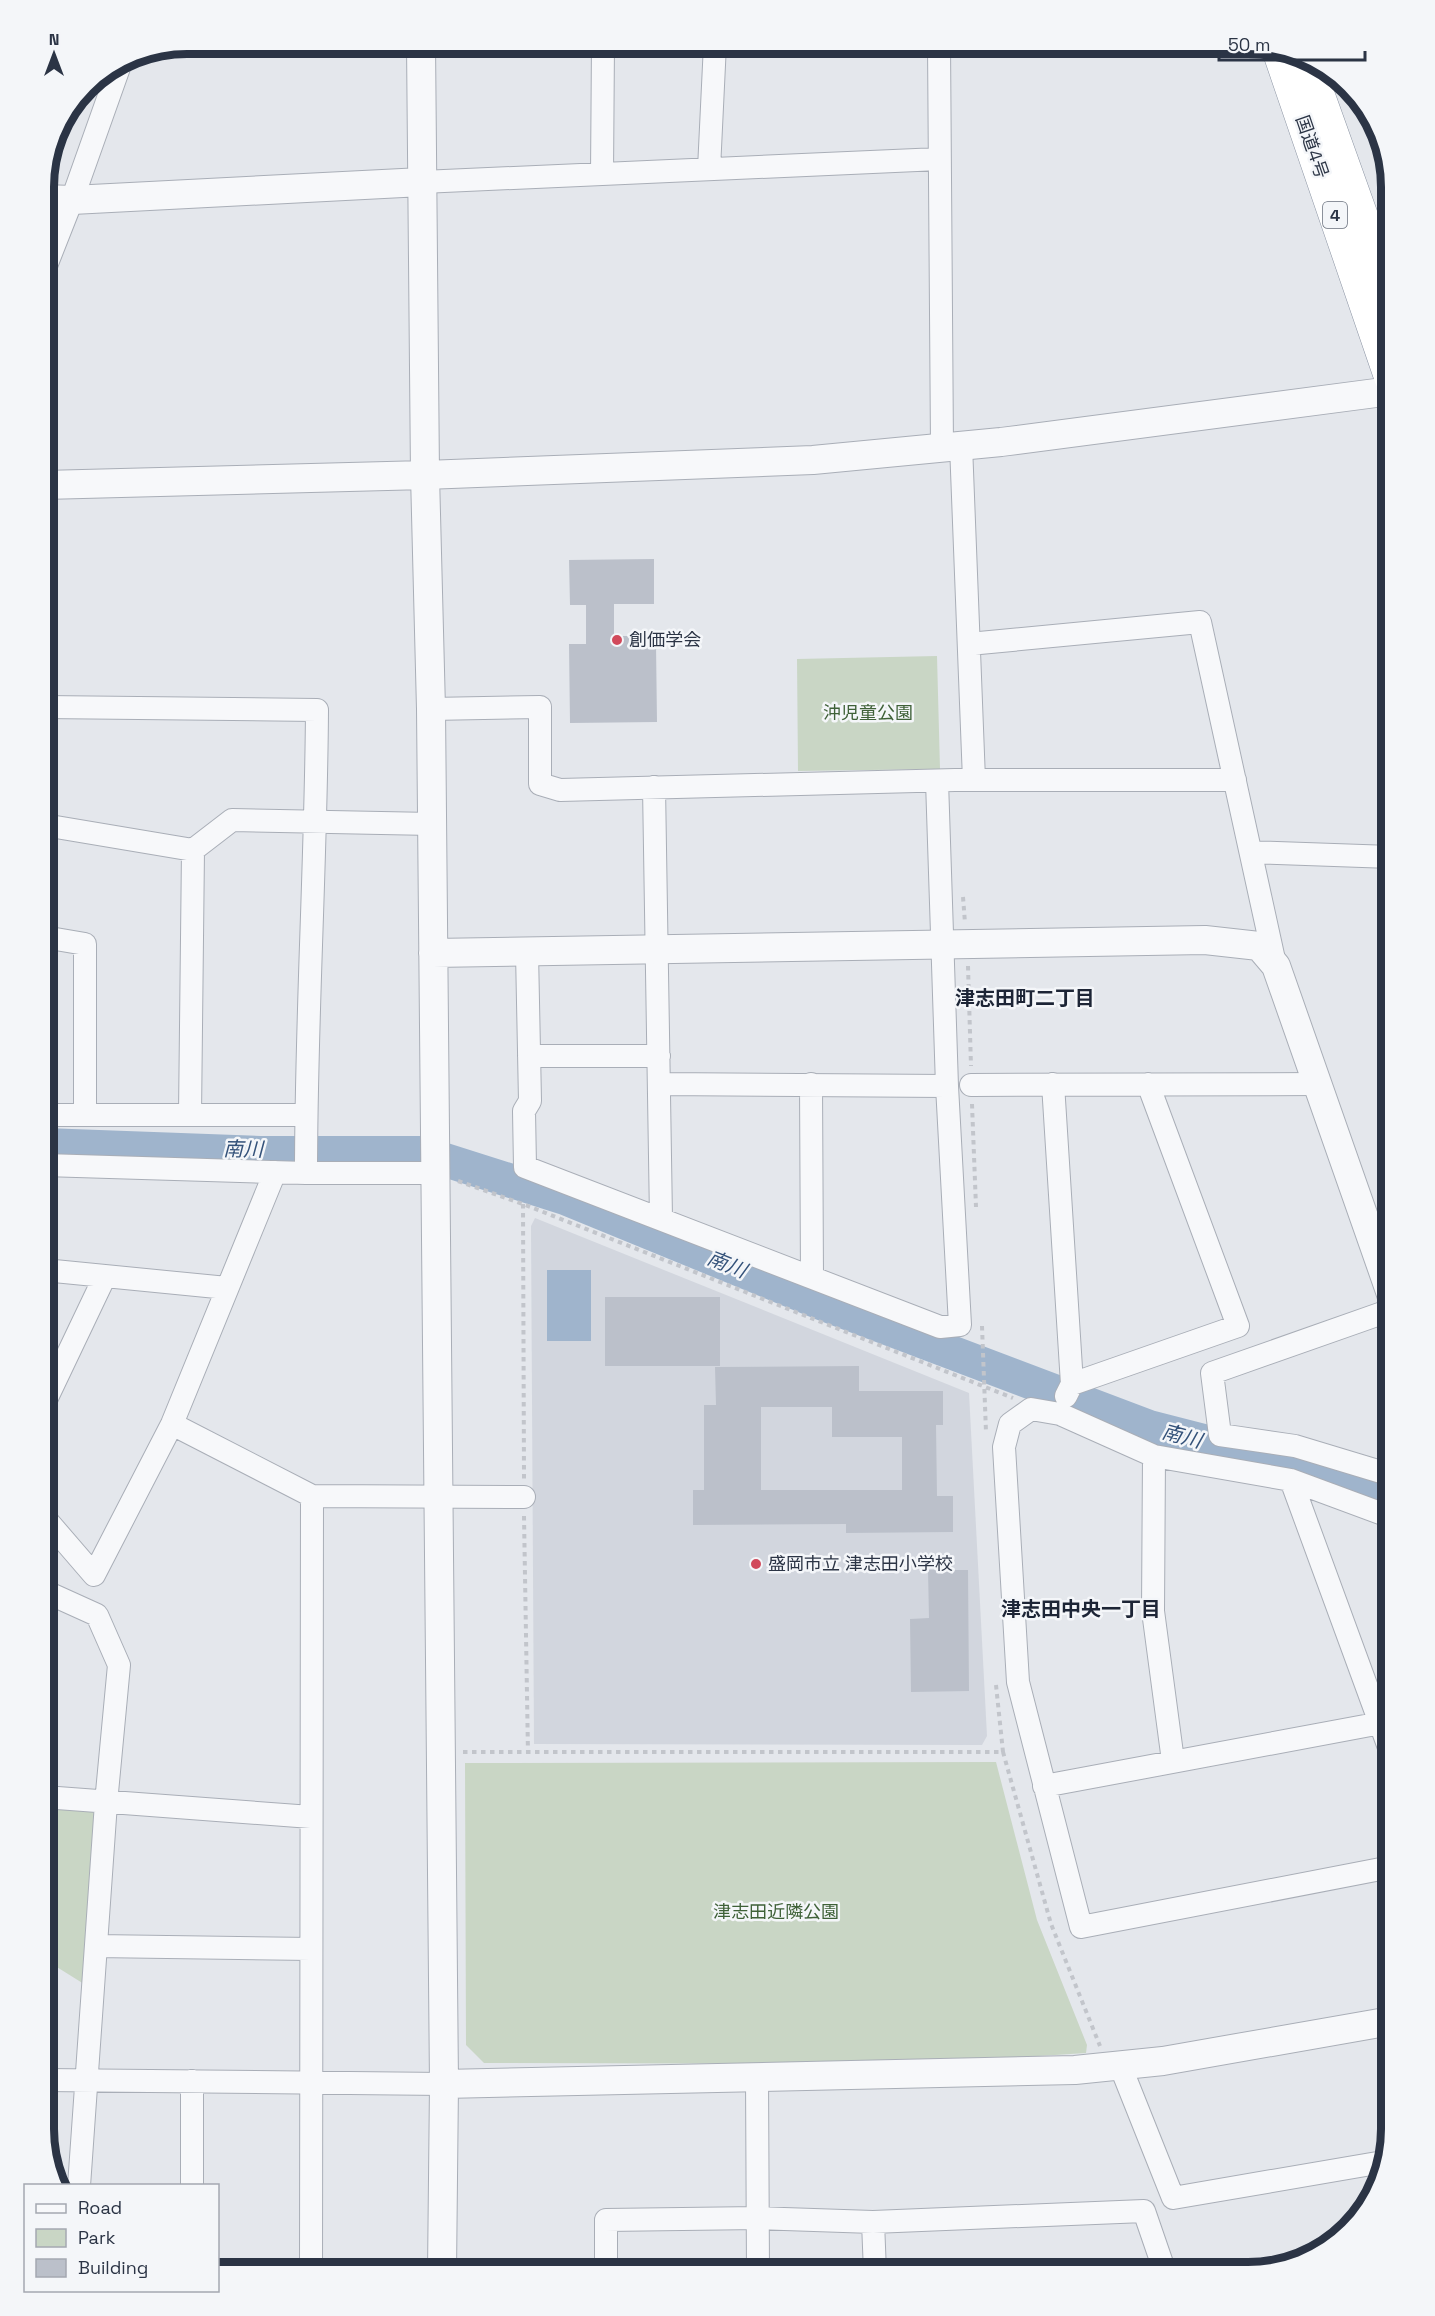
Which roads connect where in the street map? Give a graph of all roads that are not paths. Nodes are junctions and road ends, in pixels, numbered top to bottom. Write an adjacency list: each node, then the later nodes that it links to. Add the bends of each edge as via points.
1 (421, 54): 11 (street)
2 (603, 54): 10 (street)
3 (716, 54): 9 (street)
4 (939, 54): 8 (street)
5 (1282, 59): 16 (highway, 国道4号 / 4)
6 (1309, 69): 15 (highway, 国道4号 / 4)
7 (117, 74): 13 (street)
8 (939, 159): 9 (street); 18 (street)
9 (710, 169): 10 (street)
10 (602, 174): 11 (street)
11 (422, 182): 13 (street); 19 (street)
12 (54, 199): 13 (street)
13 (72, 200): 14 (street)
14 (54, 246)
15 (1381, 267)
16 (1381, 346)
17 (1381, 393): 18 (street)
18 (951, 446): 19 (street, via 813,460); 21 (street)
19 (425, 475): 20 (street); 23 (street)
20 (54, 485)
21 (969, 644): 24 (street); 25 (street, via 1200,622)
22 (54, 707): 28 (street, via 317,710)
23 (431, 709): 27 (street, via 540,707 540,784 560,790); 29 (street)
24 (974, 780): 25 (street); 26 (street)
25 (1235, 780): 32 (street)
26 (937, 781): 27 (street); 35 (street)
27 (654, 787): 36 (street)
28 (316, 822): 29 (street); 31 (street, via 232,820); 52 (street)
29 (432, 824): 38 (street)
30 (54, 827): 31 (street)
31 (193, 850): 51 (street)
32 (1251, 852): 33 (street); 39 (street)
33 (1381, 857)
34 (54, 939): 50 (street, via 85,944)
35 (955, 946): 36 (street); 39 (street, via 1205,940 1259,946); 48 (street)
36 (658, 949): 37 (street); 41 (street)
37 (527, 952): 38 (street); 40 (street)
38 (433, 953): 56 (street)
39 (1276, 966): 46 (street)
40 (529, 1056): 41 (street); 57 (street, via 530,1101 524,1111 525,1167)
41 (659, 1056): 42 (street)
42 (660, 1084): 43 (street); 57 (street)
43 (811, 1084): 48 (street); 61 (street)
44 (1053, 1084): 45 (street); 47 (street); 67 (street)
45 (1148, 1084): 46 (street); 64 (street, via 1238,1326)
46 (1318, 1084): 58 (street)
47 (971, 1085)
48 (947, 1086): 61 (street, via 960,1325 940,1327)
49 (54, 1115): 50 (street)
50 (85, 1115): 51 (street)
51 (190, 1115): 52 (street)
52 (306, 1115): 55 (street)
53 (54, 1165): 54 (street)
54 (275, 1172): 55 (street); 62 (street)
55 (306, 1173): 56 (street)
56 (435, 1173): 73 (street)
57 (661, 1218): 61 (street)
58 (1381, 1267)
59 (54, 1271): 60 (street)
60 (105, 1276): 62 (street); 66 (street)
61 (812, 1276)
62 (227, 1288): 68 (street)
63 (1381, 1300): 65 (street)
64 (1211, 1335): 65 (street); 67 (street)
65 (1212, 1373): 70 (street, via 1220,1435 1295,1446)
66 (54, 1383)
67 (1065, 1399): 69 (street); 80 (street, via 1031,1409 1010,1424 1004,1447 1018,1682)
68 (171, 1424): 72 (street); 76 (street, via 94,1575)
69 (1154, 1456): 71 (street); 79 (street, via 1153,1611)
70 (1381, 1472)
71 (1291, 1480): 75 (street); 78 (street)
72 (312, 1496): 73 (street); 83 (street)
73 (438, 1496): 74 (street); 94 (street)
74 (524, 1497)
75 (1381, 1513)
76 (54, 1529)
77 (54, 1596): 82 (street, via 97,1615 119,1665)
78 (1381, 1723): 79 (street)
79 (1173, 1761): 80 (street)
80 (1044, 1785): 84 (street, via 1081,1927)
81 (54, 1798): 82 (street)
82 (106, 1803): 83 (street); 85 (street)
83 (311, 1817): 86 (street)
84 (1381, 1869)
85 (96, 1946): 86 (street); 91 (street)
86 (311, 1948): 93 (street)
87 (1381, 2023): 88 (street)
88 (1113, 2066): 89 (street); 95 (street, via 1173,2198)
89 (758, 2078): 94 (street); 98 (street)
90 (54, 2080): 91 (street)
91 (86, 2080): 92 (street); 96 (street)
92 (192, 2081): 93 (street); 97 (street)
93 (311, 2083): 94 (street); 100 (street)
94 (444, 2084): 101 (street)
95 (1376, 2163)
96 (79, 2184)
97 (192, 2184)
98 (758, 2218): 99 (street); 102 (street, via 606,2220); 103 (street)
99 (873, 2222): 104 (street); 105 (street, via 1144,2211)
100 (311, 2262)
101 (442, 2262)
102 (606, 2262)
103 (759, 2262)
104 (874, 2262)
105 (1161, 2262)

